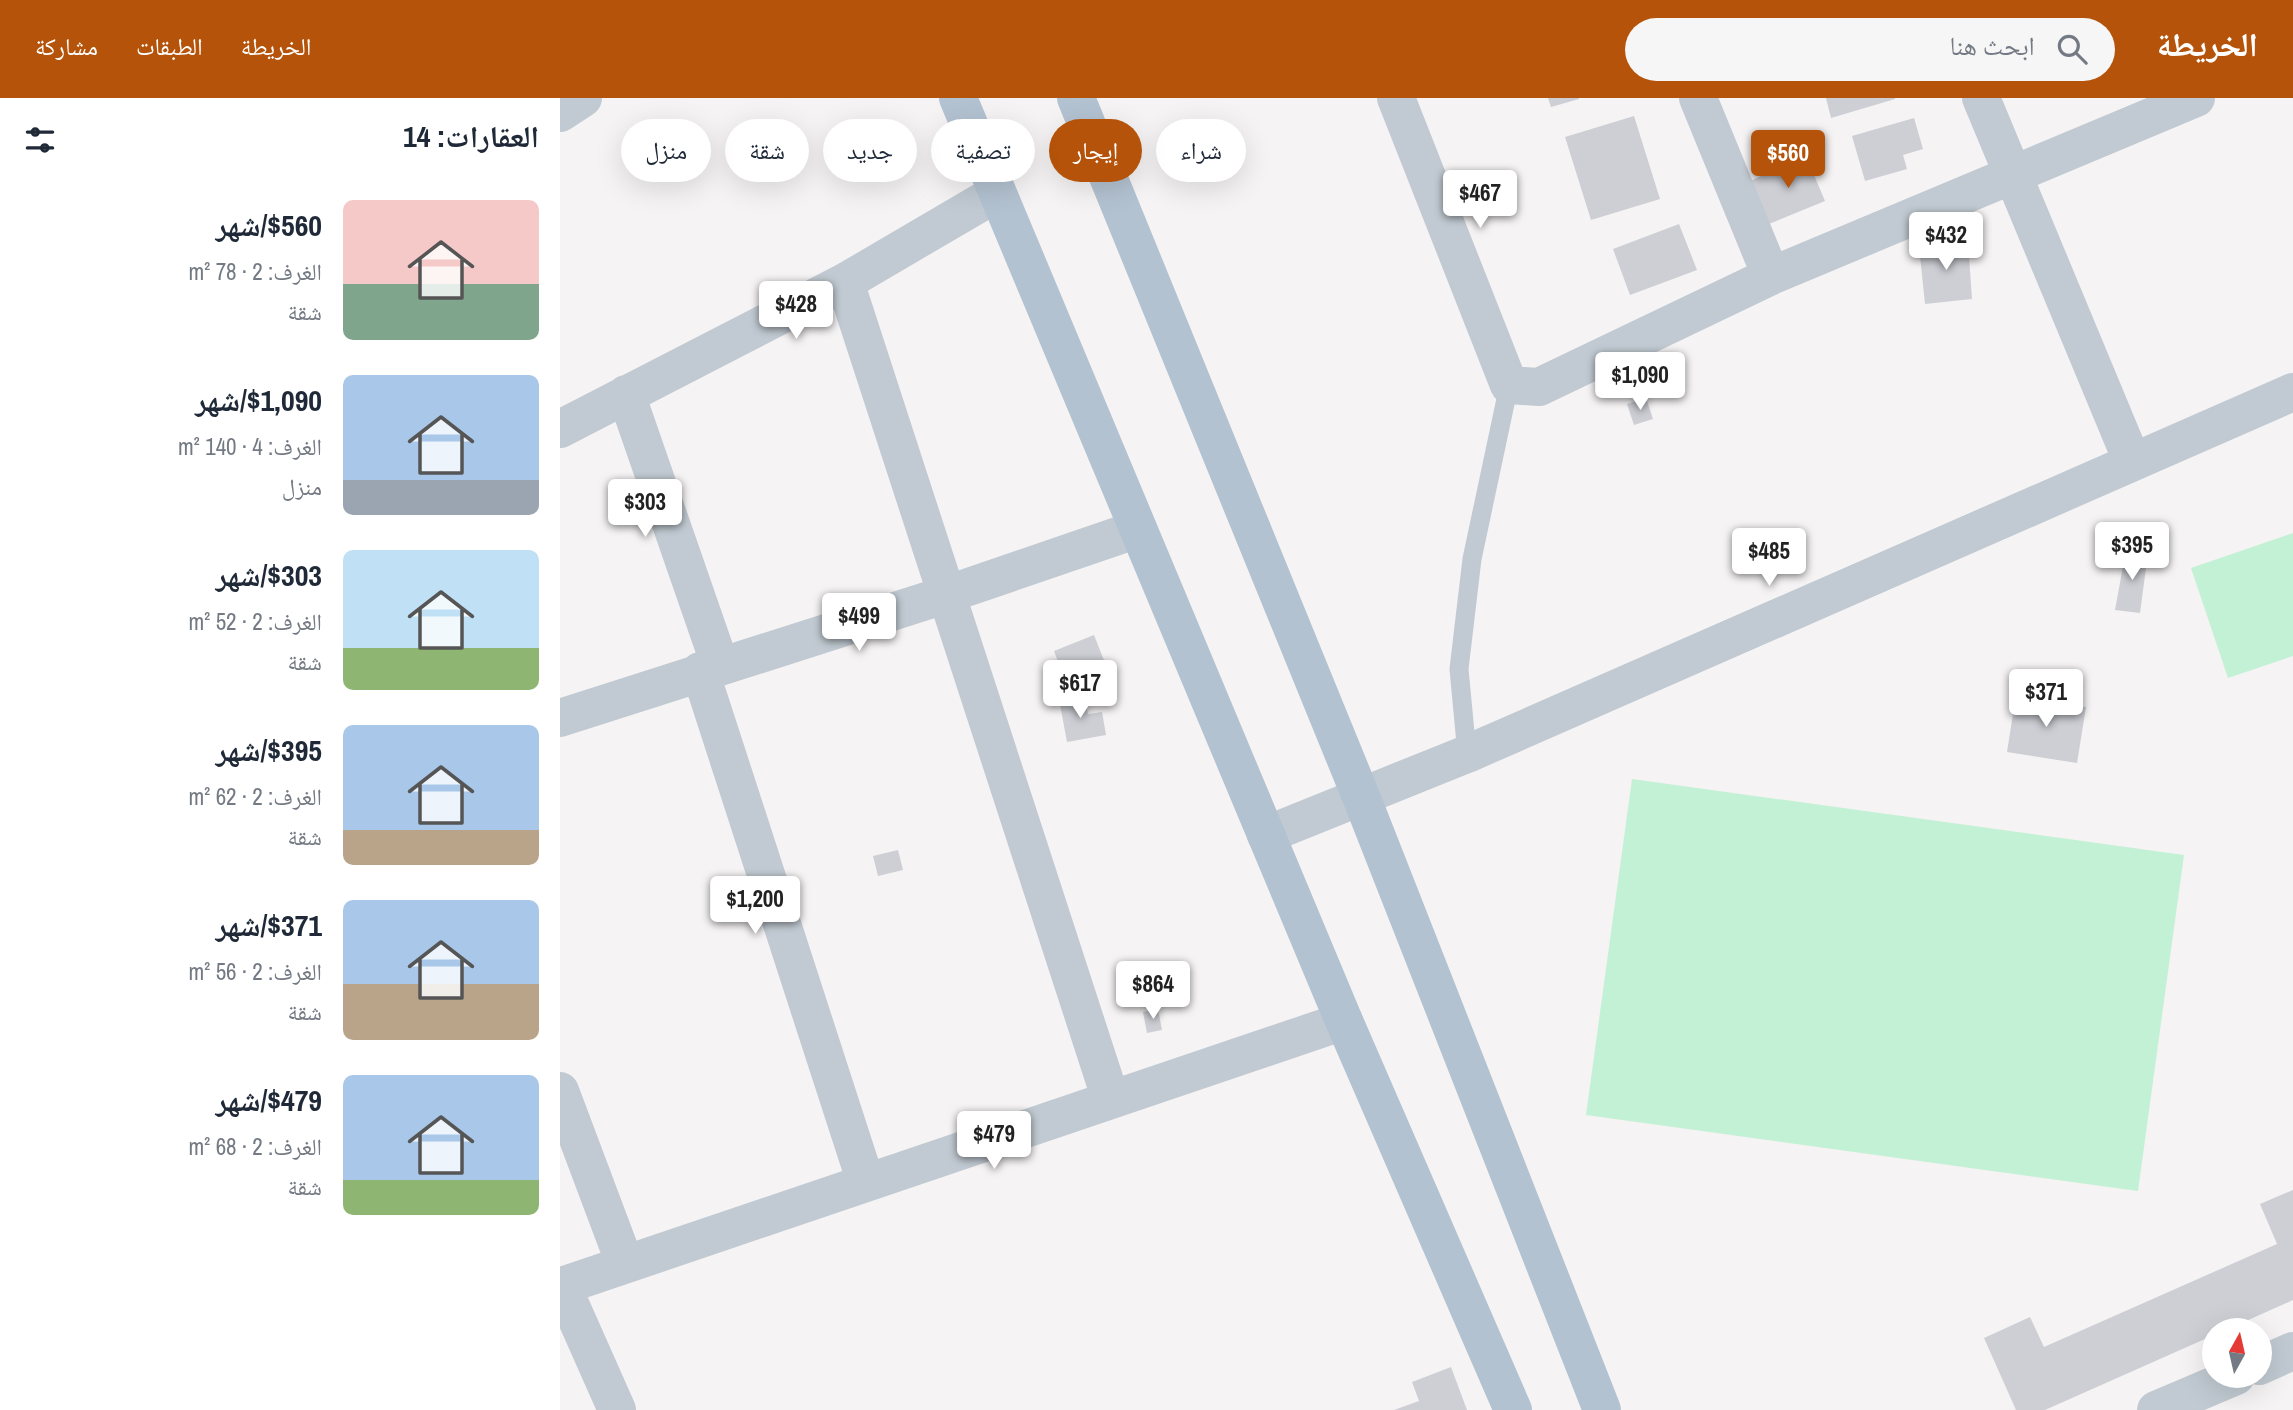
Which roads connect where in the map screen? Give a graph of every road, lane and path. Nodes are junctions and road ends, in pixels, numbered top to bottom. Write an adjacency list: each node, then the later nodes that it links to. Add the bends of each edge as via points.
1 (583, 98): 8 (street)
2 (958, 98): 10 (main road)
3 (1076, 98): 23 (main road)
4 (1396, 98): 13 (street)
5 (1698, 98): 11 (street)
6 (1982, 98): 9 (street)
7 (2196, 98): 9 (street)
8 (560, 113)
9 (2012, 174): 11 (street); 17 (street)
10 (997, 193): 12 (street); 18 (main road)
11 (1771, 276): 13 (street, via 1539,387)
12 (845, 282): 15 (street); 19 (street)
13 (1508, 385): 22 (lane, via 1472,559 1459,669)
14 (2293, 392): 17 (street)
15 (626, 394): 16 (street); 20 (street)
16 (560, 429)
17 (2132, 461): 22 (street)
18 (1139, 529): 19 (street); 24 (main road)
19 (948, 594): 20 (street); 27 (street)
20 (710, 668): 21 (street); 28 (street)
21 (560, 718)
22 (1467, 754): 23 (street)
23 (1362, 799): 24 (street); 35 (main road)
24 (1266, 835): 25 (main road)
25 (1345, 1021): 27 (street); 34 (main road)
26 (560, 1091): 29 (street)
27 (1111, 1100): 28 (street)
28 (866, 1183): 29 (street)
29 (625, 1264): 33 (street, via 562,1286)
30 (2293, 1351): 31 (street)
31 (2272, 1360)
32 (2208, 1388): 36 (street)
33 (617, 1410)
34 (1513, 1410)
35 (1602, 1410)
36 (2156, 1410)

